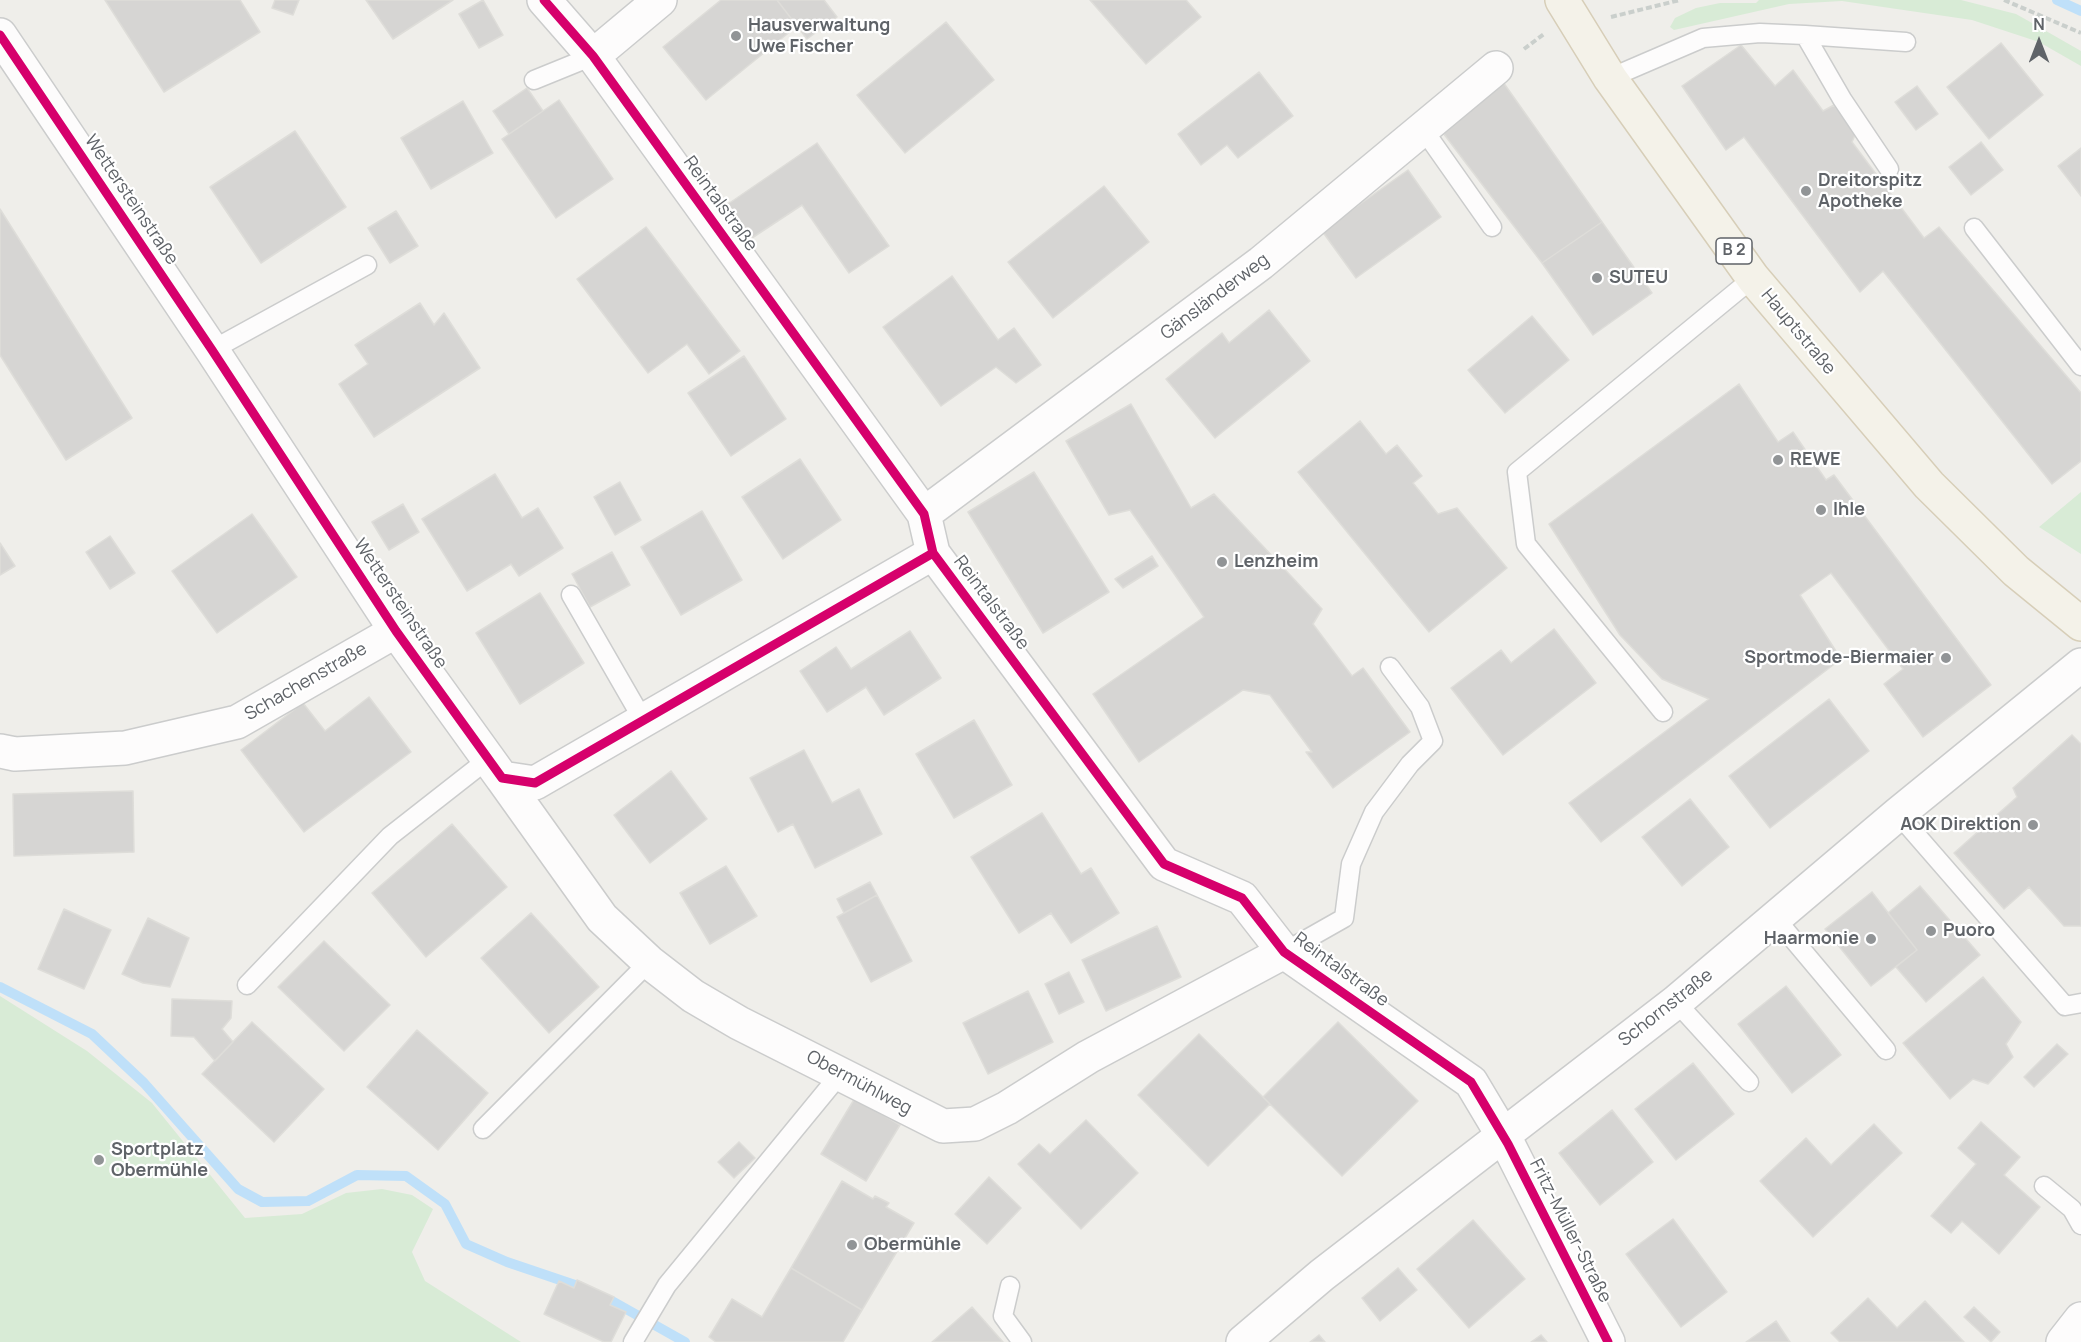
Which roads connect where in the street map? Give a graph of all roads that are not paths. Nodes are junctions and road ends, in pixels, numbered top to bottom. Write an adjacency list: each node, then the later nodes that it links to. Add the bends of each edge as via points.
1 (544, 0): 7 (street, Reintalstraße)
2 (660, 0): 7 (street)
3 (1570, 14): 9 (main road, Hauptstraße / B 2)
4 (0, 35): 17 (street, Wettersteinstraße)
5 (1804, 35): 6 (lane); 9 (lane, via 1760,33 1703,38); 12 (lane)
6 (1906, 42)
7 (593, 56): 10 (lane); 19 (street, Reintalstraße)
8 (1496, 68): 11 (street, Gänsländerweg)
9 (1610, 78): 16 (main road, Hauptstraße / B 2)
10 (534, 80)
11 (1423, 129): 13 (lane); 19 (street, Gänsländerweg, via 1261,263)
12 (1889, 169)
13 (1492, 227)
14 (1974, 228): 18 (lane)
15 (367, 265): 17 (lane)
16 (1753, 278): 22 (main road, Hauptstraße / B 2, via 1929,485 2016,571); 26 (lane, via 1517,472 1526,544)
17 (212, 350): 23 (street, Wettersteinstraße)
18 (2081, 366)
19 (924, 514): 20 (street, Reintalstraße)
20 (933, 553): 27 (street); 32 (street, Reintalstraße, via 1164,864 1242,898)
21 (571, 595): 27 (lane)
22 (2081, 624)
23 (396, 631): 28 (street, Schachenstraße, via 237,722 125,748 15,754); 29 (street, Wettersteinstraße)
24 (2081, 665): 30 (street, Schornstraße)
25 (1390, 667): 32 (lane, via 1420,707 1433,741 1374,812 1351,864 1344,918)
26 (1664, 712)
27 (643, 720): 29 (street, via 535,783)
28 (0, 751)
29 (494, 769): 33 (street, Obermühlweg, via 602,918); 34 (lane, via 390,836)
30 (1898, 814): 31 (street, Schornstraße); 36 (lane, via 2065,1006)
31 (1776, 919): 35 (street, Schornstraße); 37 (lane)
32 (1284, 952): 38 (street, Obermühlweg, via 1088,1057 975,1124 943,1126); 41 (street, Reintalstraße, via 1471,1082)
33 (649, 962): 38 (street, Obermühlweg, via 712,1007); 40 (lane)
34 (247, 985)
35 (1676, 1002): 39 (lane); 41 (street, Schornstraße)
36 (2081, 1002)
37 (1886, 1050)
38 (842, 1073): 46 (lane, via 667,1285)
39 (1749, 1082)
40 (483, 1129)
41 (1501, 1135): 48 (street, Schornstraße); 49 (street, Fritz-Müller-Straße)
42 (2044, 1186): 43 (lane, via 2072,1209)
43 (2081, 1225)
44 (1010, 1287): 47 (lane, via 1004,1316)
45 (2081, 1319): 50 (street)
46 (634, 1341)
47 (1022, 1342)
48 (1243, 1342)
49 (1608, 1342)
50 (2063, 1342)

